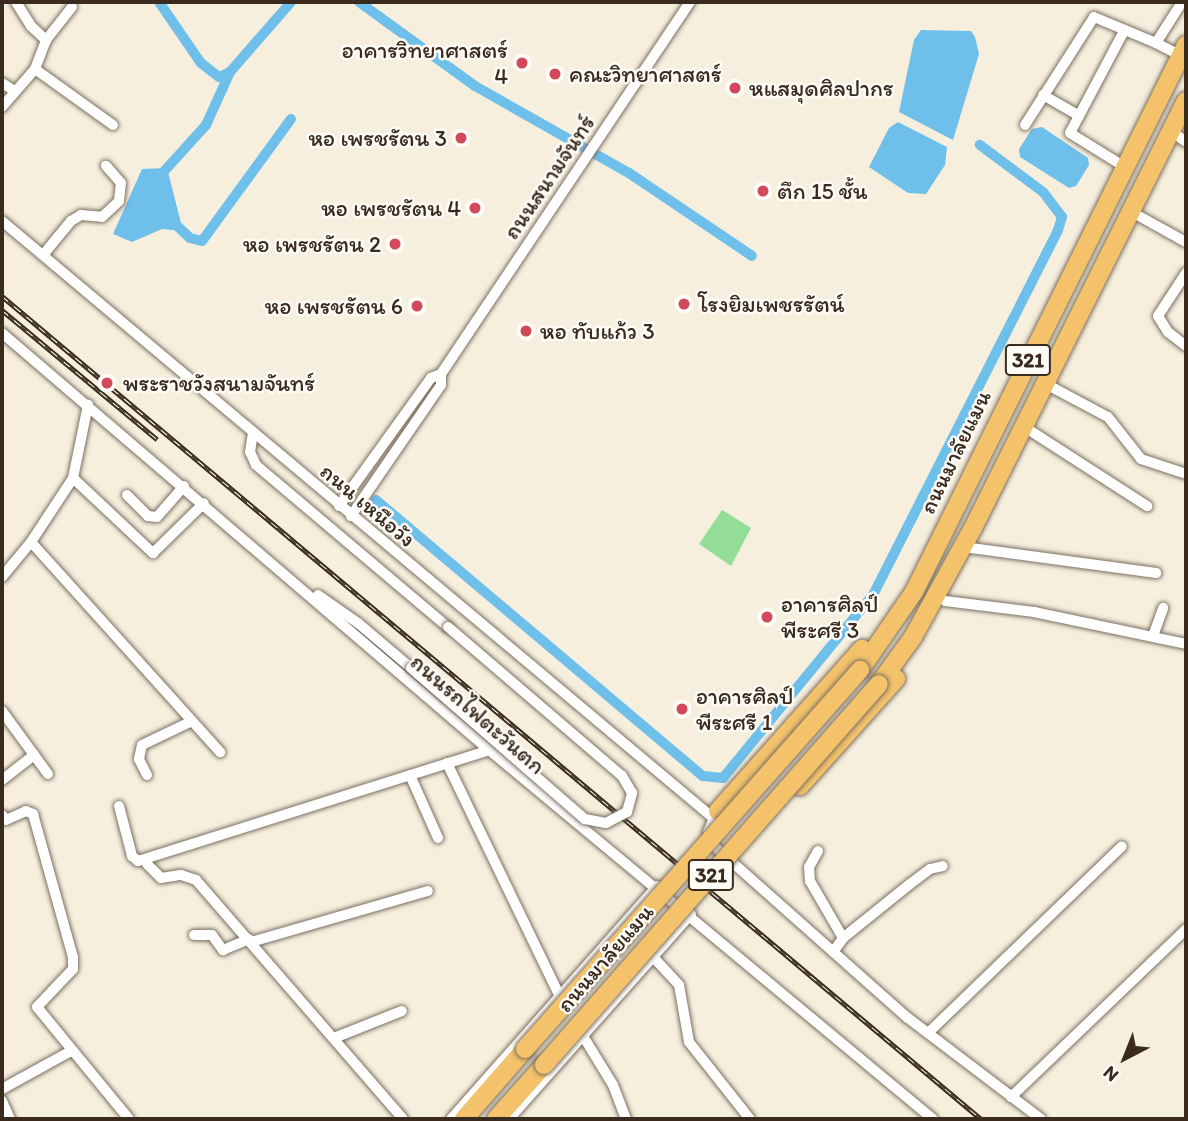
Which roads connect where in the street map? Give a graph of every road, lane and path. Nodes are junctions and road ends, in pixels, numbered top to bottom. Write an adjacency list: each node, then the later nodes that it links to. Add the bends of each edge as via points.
1 (16, 2): 6 (street)
2 (690, 2): 29 (street, ถนนสนามจันทร์)
3 (1182, 2): 7 (street)
4 (72, 7): 6 (street)
5 (1124, 31): 7 (street); 12 (street, via 1094,17); 15 (street)
6 (46, 40): 9 (street)
7 (1156, 43): 8 (street)
8 (1183, 51): 21 (highway, ถนนมาลัยแมน / 321)
9 (34, 69): 11 (street); 16 (street)
10 (2, 83): 11 (street)
11 (13, 90): 14 (street)
12 (1043, 95): 15 (street); 17 (street)
13 (1186, 101): 18 (highway, ถนนมาลัยแมน / 321)
14 (2, 107)
15 (1078, 115): 21 (street, via 1070,133 1075,139)
16 (113, 125)
17 (1025, 125)
18 (1171, 131): 19 (street); 22 (highway, ถนนมาลัยแมน / 321)
19 (1186, 142)
20 (106, 166): 25 (street, via 121,183 119,201 102,217 82,215 71,221)
21 (1125, 167): 41 (highway, ถนนมาลัยแมน / 321)
22 (1130, 211): 24 (street); 30 (highway, ถนนมาลัยแมน / 321)
23 (2, 221): 25 (street, ถนน เหนือวัง)
24 (1186, 242)
25 (43, 255): 33 (street, ถนน เหนือวัง)
26 (1186, 274): 28 (street, via 1158,316 1168,332)
27 (2, 332): 31 (street, ถนนรถไฟตะวันตก)
28 (1186, 346)
29 (441, 374): 39 (street, ถนนสนามจันทร์, via 431,378); 42 (street, ถนนสนามจันทร์, via 441,385)
30 (1044, 383): 32 (highway, ถนนมาลัยแมน / 321); 34 (street, via 1108,417 1141,459)
31 (88, 405): 35 (street); 36 (street, ถนนรถไฟตะวันตก)
32 (1021, 430): 40 (street); 44 (highway, via 1012,465); 96 (highway, ถนนมาลัยแมน / 321, bridge, via 936,599 879,684)
33 (253, 433): 39 (street, ถนน เหนือวัง); 47 (street, bridge, via 250,452 256,465 622,776 632,793 627,812 606,823 585,819 340,608)
34 (1186, 474)
35 (73, 478): 38 (street, via 153,553); 43 (street)
36 (184, 486): 37 (street, via 157,517 148,516); 38 (street, ถนนรถไฟตะวันตก)
37 (127, 495)
38 (204, 503): 47 (street, ถนนรถไฟตะวันตก)
39 (338, 506): 42 (street, ถนน เหนือวัง)
40 (1147, 506)
41 (954, 510): 63 (highway, via 858,654); 95 (highway, ถนนมาลัยแมน / 321, bridge, via 914,592 860,670)
42 (351, 516): 63 (street, ถนน เหนือวัง)
43 (32, 542): 46 (street); 53 (street)
44 (971, 548): 45 (street); 48 (highway)
45 (1156, 573)
46 (2, 577)
47 (308, 592): 54 (street, ถนนรถไฟตะวันตก)
48 (945, 601): 50 (street); 66 (highway, via 897,678)
49 (1163, 608): 50 (street)
50 (1153, 636): 51 (street)
51 (1186, 644)
52 (2, 711): 56 (street)
53 (192, 720): 55 (street); 59 (street, via 142,745 139,759)
54 (489, 750): 57 (street); 72 (street, ถนนรถไฟตะวันตก)
55 (220, 752)
56 (34, 755): 58 (street); 61 (street)
57 (447, 763): 60 (street); 82 (street)
58 (48, 774)
59 (147, 775)
60 (410, 775): 62 (street, via 138,860 131,856); 65 (street)
61 (2, 780)
62 (118, 806)
63 (715, 814): 66 (street, 321, via 730,808 742,813 750,822); 69 (street, 321, via 708,832 714,846)
64 (3, 820): 87 (street, via 26,811 33,814 73,957 73,969 37,1007)
65 (438, 838)
66 (751, 838): 69 (highway)
67 (1122, 846): 84 (street)
68 (818, 851): 78 (street, via 809,867 810,881)
69 (731, 861): 80 (street)
70 (147, 864): 79 (street, via 161,878 181,875 195,880)
71 (943, 866): 78 (street, via 930,869)
72 (657, 886): 74 (street, ถนนรถไฟตะวันตก); 75 (street)
73 (428, 891): 79 (street)
74 (691, 915): 81 (street); 100 (street, ถนนรถไฟตะวันตก)
75 (627, 918): 81 (street, via 633,934); 82 (street)
76 (1186, 929): 89 (street)
77 (194, 934): 79 (street, via 212,935 223,950)
78 (843, 938): 80 (street)
79 (250, 941): 86 (street)
80 (833, 952): 84 (street)
81 (657, 954): 85 (street); 99 (street, via 679,985 689,1042)
82 (559, 995): 94 (street)
83 (402, 1011): 86 (street)
84 (928, 1033): 89 (street)
85 (583, 1036): 97 (street); 98 (street, via 613,1085)
86 (334, 1038): 93 (street)
87 (71, 1051): 88 (street); 92 (street)
88 (2, 1089)
89 (1011, 1097): 101 (street)
90 (2, 1101): 91 (street)
91 (10, 1119)
92 (129, 1119)
93 (403, 1119)
94 (451, 1119)
95 (464, 1119)
96 (496, 1119)
97 (509, 1119)
98 (626, 1119)
99 (750, 1119)
100 (933, 1119)
101 (1041, 1119)

